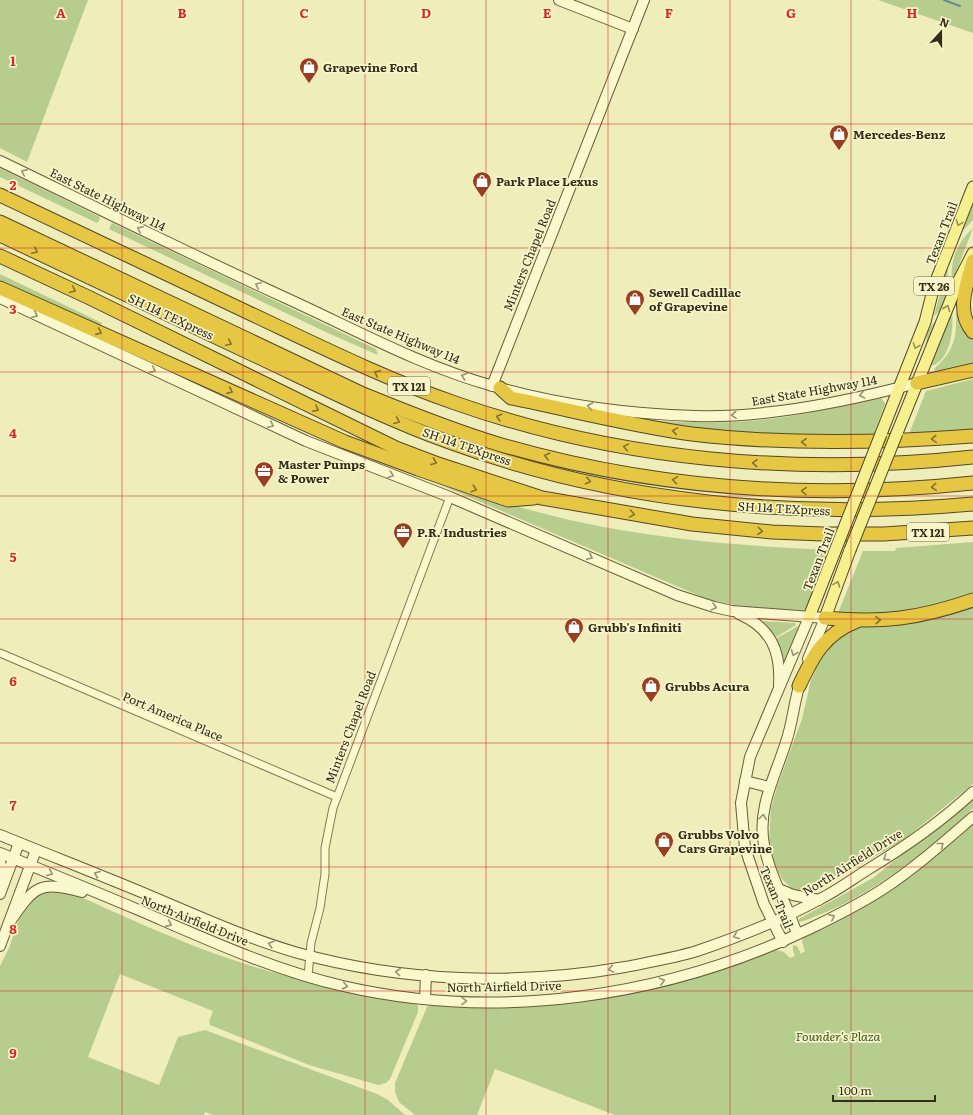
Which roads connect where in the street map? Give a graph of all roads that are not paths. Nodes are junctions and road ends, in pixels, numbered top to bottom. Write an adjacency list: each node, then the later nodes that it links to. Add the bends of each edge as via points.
1 (559, 0): 3 (main road)
2 (644, 0): 3 (main road, Minters Chapel Road)
3 (633, 29): 17 (main road, Minters Chapel Road)
4 (0, 161): 17 (main road, East State Highway 114, one-way to 4, via 417,358 202,259)
5 (973, 187): 18 (main road, Texan Trail / TX 26, one-way to 18, via 934,286 925,322)
6 (0, 195): 20 (highway, TX 121, one-way to 6, via 850,466 751,462 644,450 504,418 383,376)
7 (0, 222): 21 (highway, SH 114 TEXpress, one-way to 7, via 840,492 741,488 642,476 512,447 453,430 363,394)
8 (0, 235): 24 (highway, SH 114 TEXpress, one-way to 24, via 366,408 451,443 538,469 641,492 739,506 838,511)
9 (973, 253): 16 (main road, Texan Trail / TX 26, one-way to 9, via 958,282)
10 (0, 256): 23 (highway, TX 121, one-way to 23, via 396,448)
11 (973, 261): 14 (highway, via 963,300 964,315)
12 (0, 288): 23 (highway, one-way to 23, via 350,444 508,500)
13 (0, 298): 22 (main road, one-way to 22, via 306,441)
14 (973, 332)
15 (973, 370): 16 (highway)
16 (917, 383): 18 (main road, East State Highway 114); 29 (main road, Texan Trail / TX 26, one-way to 16, bridge)
17 (496, 387): 18 (main road, East State Highway 114, one-way to 17, via 774,411 697,416 611,409); 19 (highway, one-way to 17, via 840,443 718,436 657,428 512,398)
18 (900, 387): 28 (main road, Texan Trail, bridge)
19 (973, 436)
20 (973, 457)
21 (973, 483)
22 (450, 497): 27 (main road, one-way to 27, via 639,580 696,602); 37 (street, Minters Chapel Road)
23 (542, 498): 25 (highway, TX 121, one-way to 25, via 692,524 772,532 884,534)
24 (973, 504)
25 (973, 528)
26 (973, 600): 30 (highway, one-way to 26, via 932,614)
27 (732, 611): 28 (main road); 33 (main road, via 763,629 772,641 780,674)
28 (809, 617): 29 (main road); 33 (main road, Texan Trail, one-way to 33)
29 (825, 618): 30 (highway); 32 (main road, Texan Trail)
30 (858, 621): 32 (highway, via 829,637 812,658)
31 (0, 653): 37 (street, Port America Place)
32 (799, 686): 35 (main road, Texan Trail, via 786,742)
33 (779, 692): 34 (main road, Texan Trail, via 758,736)
34 (745, 781): 35 (main road); 53 (main road, Texan Trail, via 742,803 745,848 753,877)
35 (769, 786): 47 (main road, Texan Trail, one-way to 35, via 769,865 762,823)
36 (973, 792): 49 (main road, North Airfield Drive, one-way to 49, via 927,831)
37 (337, 797): 57 (street, Minters Chapel Road, via 328,832 325,874)
38 (973, 817): 54 (main road, North Airfield Drive, one-way to 38, via 881,890 943,844)
39 (0, 835): 40 (main road, North Airfield Drive)
40 (19, 843): 41 (main road, North Airfield Drive); 43 (main road)
41 (36, 850): 45 (main road); 57 (main road, North Airfield Drive, one-way to 41, via 238,932)
42 (0, 853): 43 (main road, North Airfield Drive)
43 (14, 858): 45 (main road, North Airfield Drive); 46 (main road)
44 (0, 861): 46 (main road)
45 (31, 865): 50 (main road, North Airfield Drive, one-way to 50); 52 (main road)
46 (4, 883): 48 (main road)
47 (778, 889): 49 (main road); 51 (main road, Texan Trail)
48 (0, 894)
49 (819, 900): 51 (main road, North Airfield Drive)
50 (124, 904): 52 (main road, via 62,887 42,887 24,901); 59 (main road, North Airfield Drive, one-way to 59, via 266,963)
51 (790, 914): 53 (main road, North Airfield Drive); 54 (main road, Texan Trail)
52 (9, 922): 56 (main road)
53 (772, 922): 55 (main road, Texan Trail); 58 (main road, North Airfield Drive, one-way to 58, via 697,951 665,960 588,973 494,980)
54 (797, 934): 55 (main road, North Airfield Drive)
55 (782, 942): 60 (main road, North Airfield Drive, one-way to 55, via 558,1000 642,987 710,968)
56 (0, 946)
57 (310, 956): 58 (main road, North Airfield Drive, one-way to 57, via 388,971); 59 (street, Minters Chapel Road)
58 (426, 975): 60 (main road)
59 (308, 976): 60 (main road, North Airfield Drive, one-way to 60, via 343,986)
60 (425, 999)

